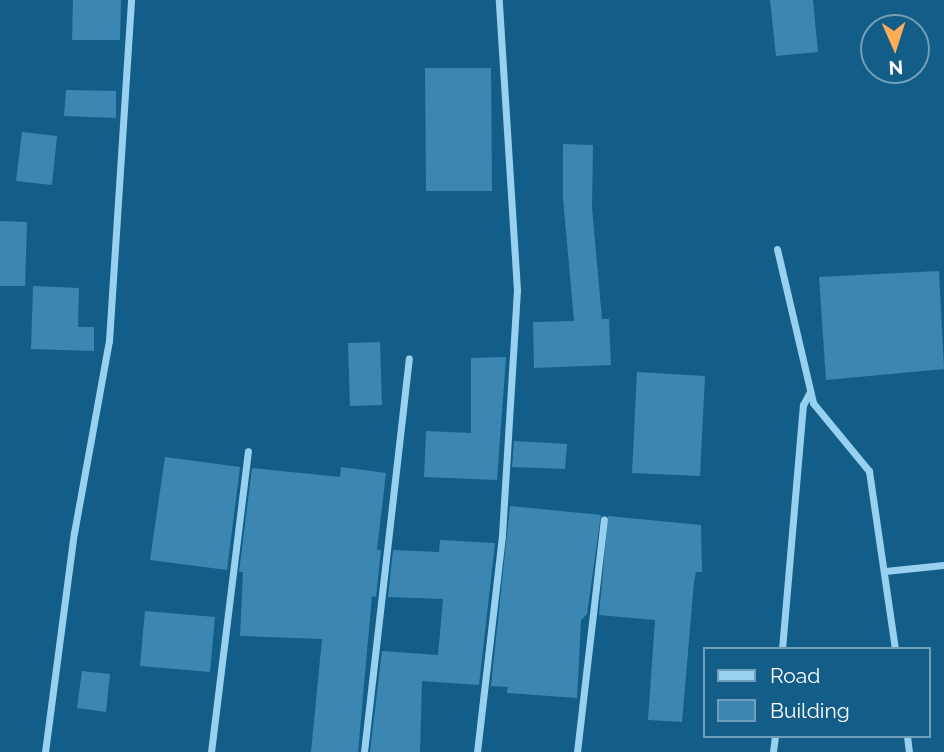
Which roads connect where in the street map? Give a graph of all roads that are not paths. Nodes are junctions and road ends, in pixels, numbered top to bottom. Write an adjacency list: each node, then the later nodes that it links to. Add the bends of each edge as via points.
1 (131, 0): 12 (street, via 109,341 74,533)
2 (499, 0): 15 (street, via 517,290 502,535)
3 (777, 249): 5 (street)
4 (409, 359): 14 (street)
5 (810, 392): 9 (street, via 813,403 869,471); 10 (street, via 803,405)
6 (248, 451): 13 (street)
7 (604, 520): 16 (street)
8 (944, 565): 9 (street)
9 (885, 571): 11 (street)
10 (782, 647)
11 (895, 647)
12 (46, 752)
13 (211, 752)
14 (364, 752)
15 (477, 752)
16 (578, 752)

